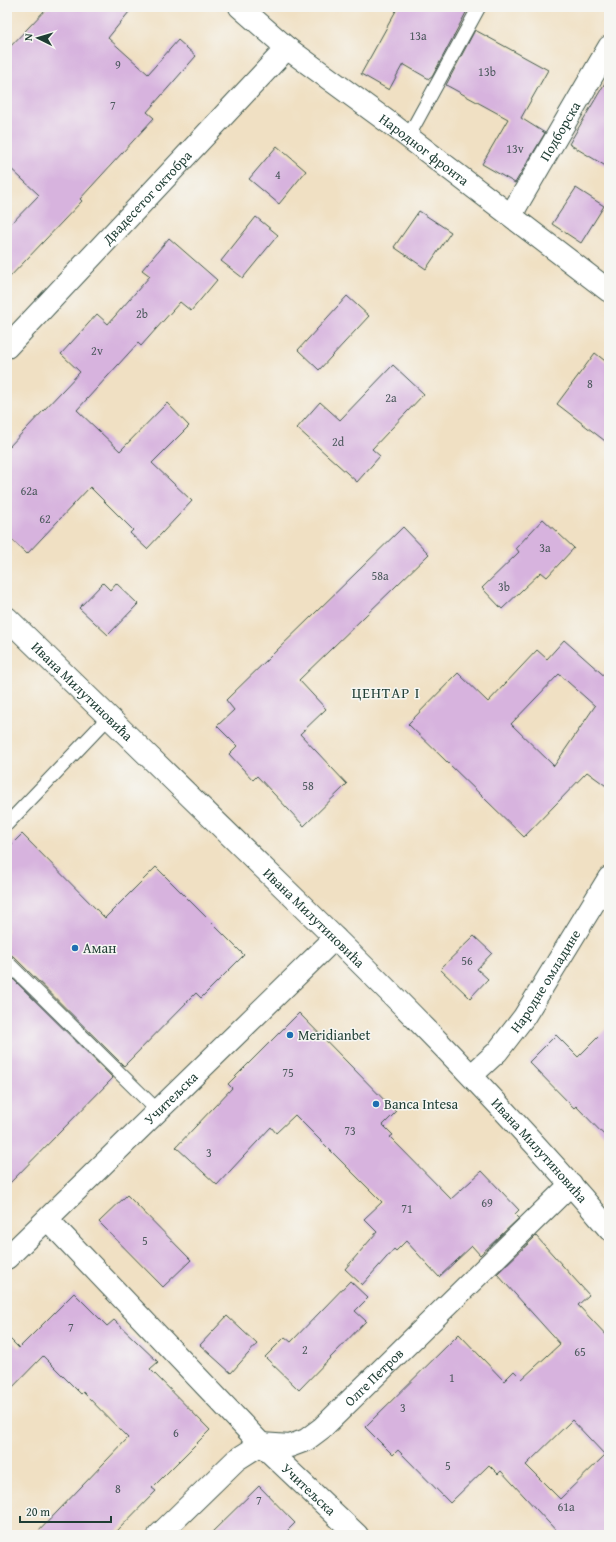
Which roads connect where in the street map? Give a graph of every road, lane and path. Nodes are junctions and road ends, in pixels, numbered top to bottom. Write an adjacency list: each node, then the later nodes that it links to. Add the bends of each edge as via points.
1 (240, 7): 4 (street, Народног фронта)
2 (479, 7): 5 (lane)
3 (609, 47): 6 (street, Подборска)
4 (287, 48): 5 (street, Народног фронта); 8 (street, Двадесетог октобра)
5 (408, 137): 6 (street, Народног фронта)
6 (511, 216): 7 (street, Народног фронта)
7 (609, 291)
8 (7, 347)
9 (7, 618): 10 (street, Ивана Милутиновића)
10 (109, 717): 11 (lane); 13 (street, Ивана Милутиновића)
11 (7, 824)
12 (609, 878): 15 (street, Народне омладине, via 524,1017 497,1052)
13 (335, 938): 15 (street, Ивана Милутиновића); 16 (street, Учитељска)
14 (7, 962): 16 (lane)
15 (472, 1075): 17 (street, Ивана Милутиновића)
16 (158, 1111): 18 (street, Учитељска)
17 (571, 1184): 19 (street, Ивана Милутиновића); 21 (street, Олге Петров, via 322,1428 306,1440 290,1446)
18 (48, 1220): 20 (street, Учитељска); 21 (street, Учитељска)
19 (609, 1229)
20 (7, 1258)
21 (261, 1444): 22 (street, via 236,1460); 23 (street, Учитељска)
22 (159, 1535)
23 (357, 1535)

